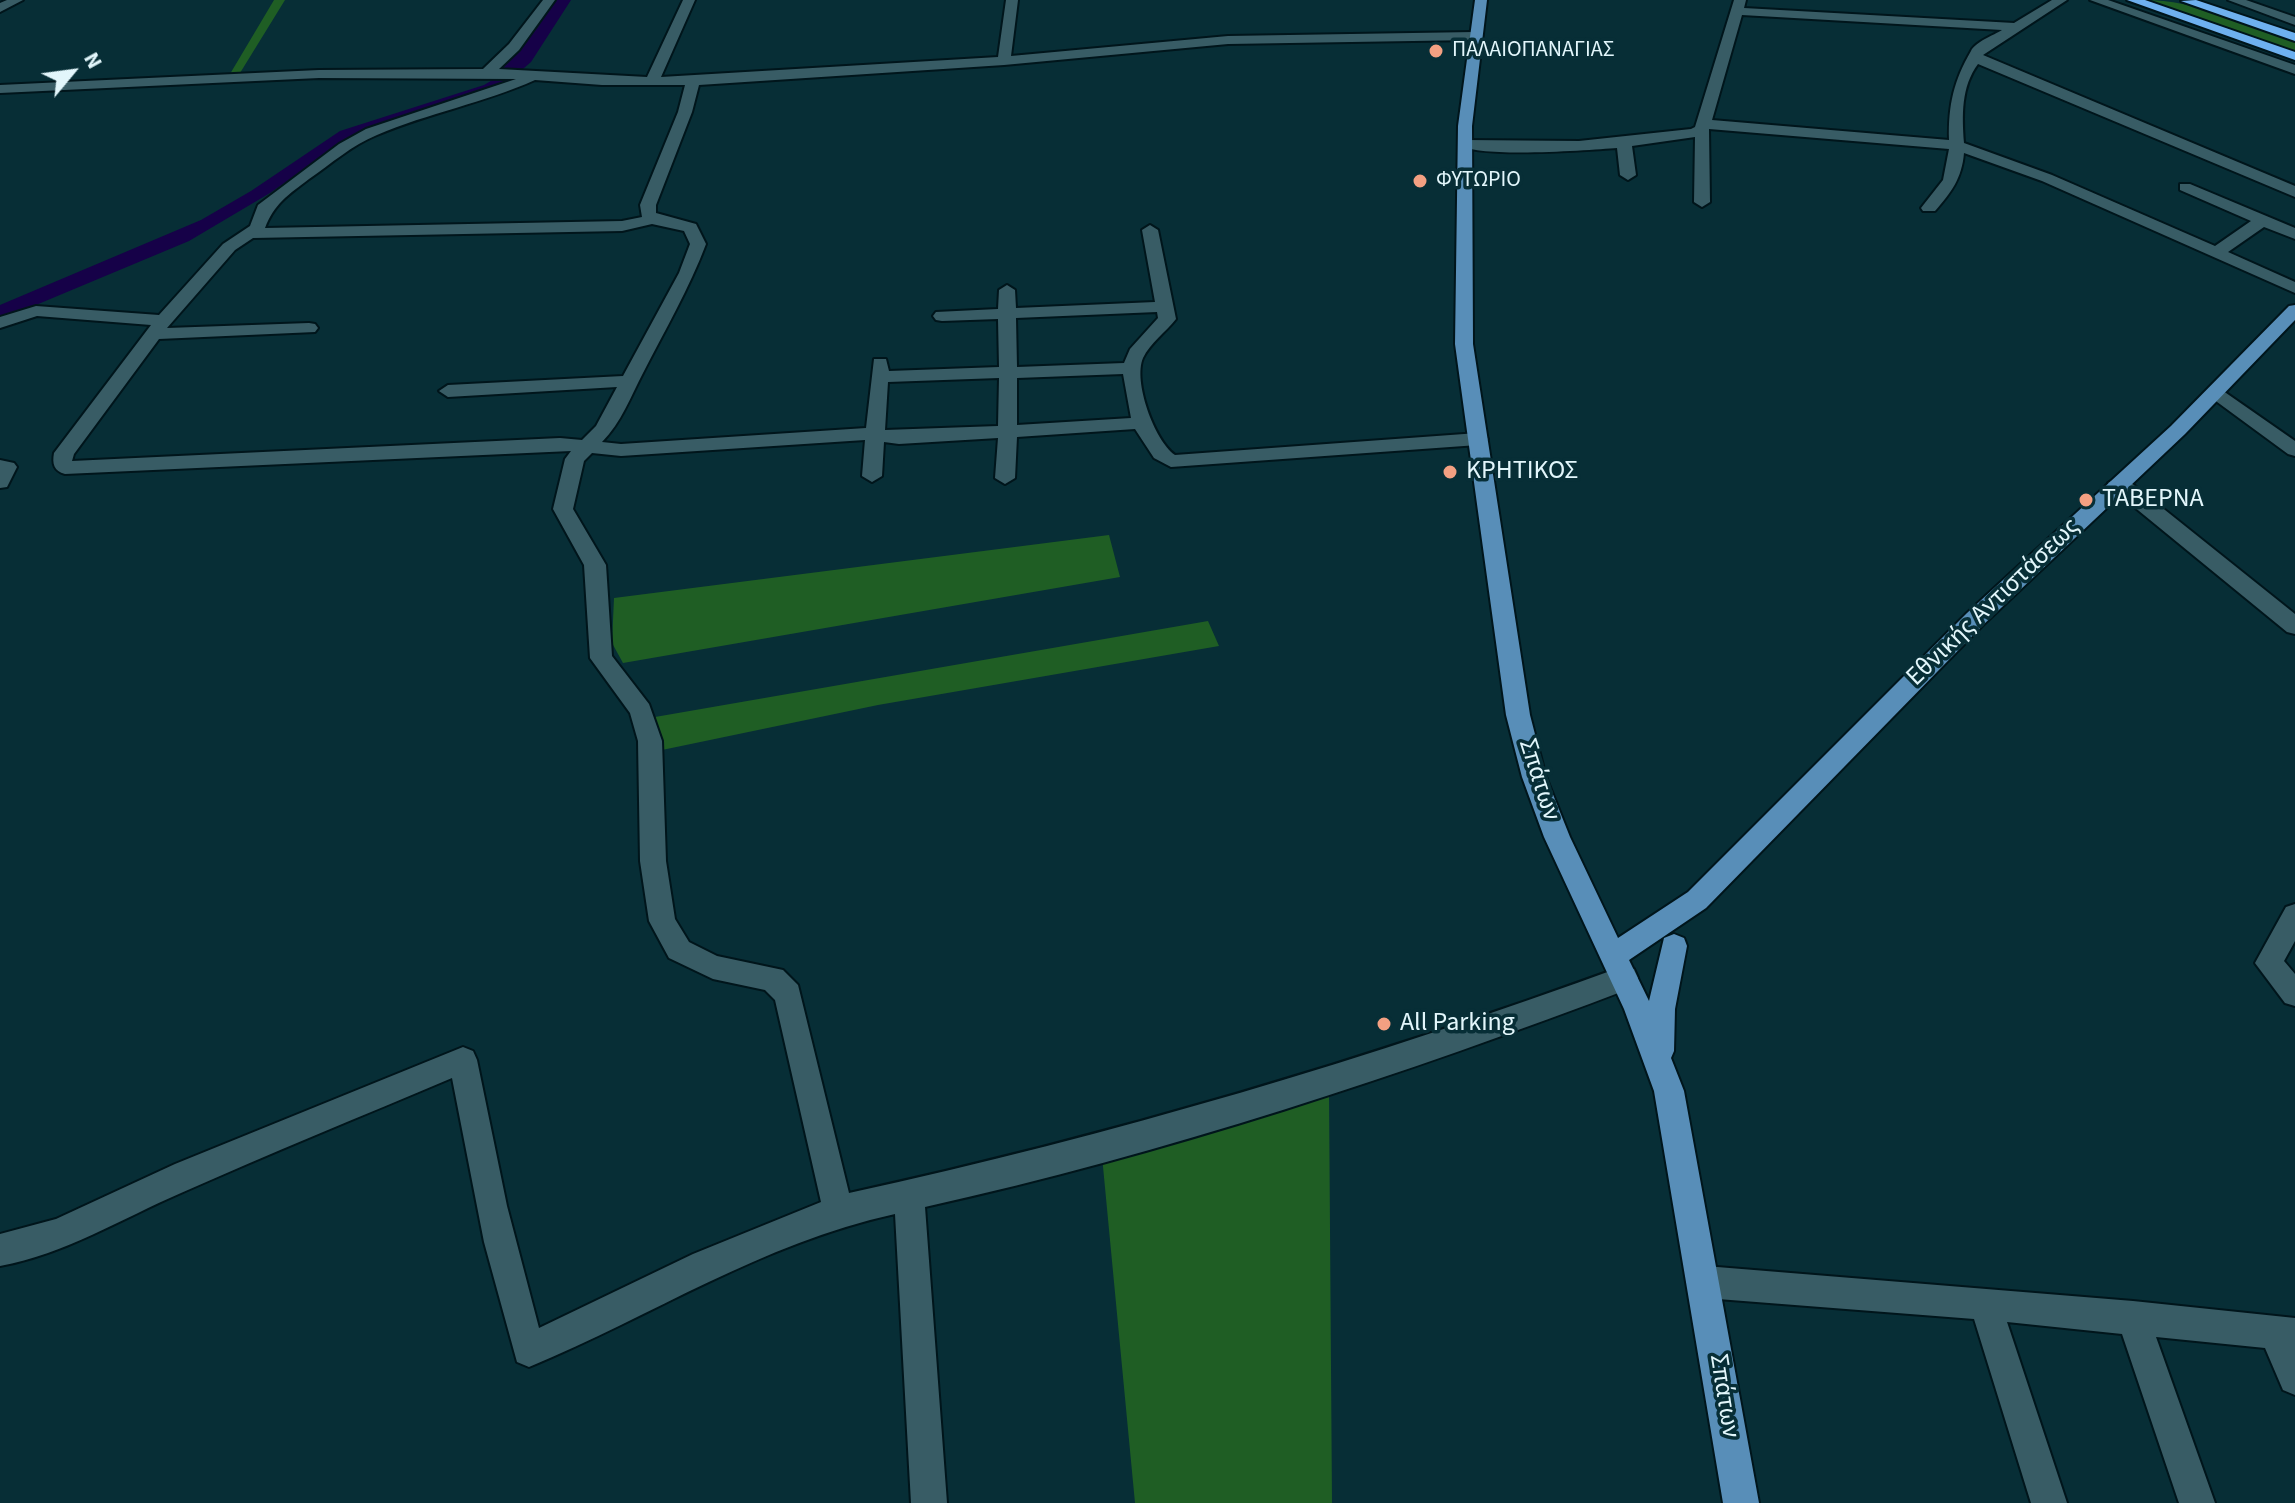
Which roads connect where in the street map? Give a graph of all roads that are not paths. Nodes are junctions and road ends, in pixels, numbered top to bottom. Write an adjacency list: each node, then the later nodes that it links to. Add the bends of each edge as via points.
1 (17, 0): 14 (street)
2 (549, 0): 23 (street)
3 (689, 0): 26 (street)
4 (1012, 0): 21 (street)
5 (1474, 0): 17 (main road, Σπάτων)
6 (1481, 0): 17 (main road, Σπάτων)
7 (2038, 0): 12 (street)
8 (2096, 0): 22 (street)
9 (2133, 0): 19 (highway)
10 (2184, 0): 18 (highway)
11 (2234, 0): 15 (street)
12 (2060, 1): 16 (street)
13 (1739, 6): 16 (street); 28 (street)
14 (0, 8)
15 (2295, 21)
16 (2014, 27): 20 (street, via 1977,51)
17 (1474, 34): 21 (street, via 1228,40); 30 (main road, Σπάτων)
18 (2295, 37)
19 (2295, 56)
20 (1976, 57): 31 (street, via 1965,69 1954,100); 34 (street)
21 (1004, 61): 25 (street)
22 (2295, 70)
23 (492, 73): 24 (street); 27 (street, via 319,74)
24 (526, 76): 26 (street); 40 (street, via 502,90 359,138 274,199)
25 (693, 81): 26 (street); 37 (street, via 648,205)
26 (652, 82)
27 (7, 88)
28 (1704, 127): 29 (street, via 1691,134); 31 (street); 35 (street)
29 (1624, 143): 30 (street, via 1535,149); 32 (street)
30 (1465, 144): 60 (main road, Σπάτων, via 1464,344)
31 (1957, 145): 36 (street, via 1956,171); 42 (street, via 2039,174)
32 (1628, 175)
33 (2185, 187): 38 (street)
34 (2295, 192)
35 (1702, 202)
36 (1929, 208)
37 (651, 218): 40 (street, via 633,226); 54 (street, via 690,227 698,244)
38 (2262, 221): 41 (street); 42 (street)
39 (1150, 230): 45 (street)
40 (251, 233): 50 (street, via 229,247)
41 (2295, 234)
42 (2216, 253): 43 (street)
43 (2295, 288)
44 (1007, 290): 46 (street)
45 (1165, 307): 46 (street); 52 (street, via 1167,319 1136,353)
46 (1007, 315): 48 (street); 53 (street)
47 (2293, 315): 56 (main road, Εθνικής Αντιστάσεως)
48 (942, 316)
49 (0, 323): 50 (street, via 36,311)
50 (157, 327): 51 (street); 61 (street, via 64,453 65,468)
51 (309, 328)
52 (1131, 368): 53 (street); 57 (street)
53 (1006, 373): 58 (street); 59 (street, via 880,369)
54 (630, 381): 55 (street); 61 (street)
55 (448, 391)
56 (2216, 392): 62 (street); 67 (main road, Εθνικής Αντιστάσεως)
57 (1141, 423): 58 (street); 60 (street, via 1171,461)
58 (1008, 432): 59 (street); 65 (street)
59 (875, 436): 61 (street, via 621,450); 64 (street)
60 (1478, 439): 72 (main road, Σπάτων, via 1518,715 1534,777)
61 (590, 445): 76 (street, via 575,459 563,509 595,565 601,658 641,710 650,741 653,861 662,921 679,950 713,967 773,979 788,994)
62 (2295, 450)
63 (0, 466): 66 (street, via 7,467)
64 (872, 476)
65 (1005, 478)
66 (0, 482)
67 (2118, 483): 68 (street); 69 (main road, Εθνικής Αντιστάσεως, via 1975,619)
68 (2295, 626)
69 (1697, 900): 71 (main road, Εθνικής Αντιστάσεως); 72 (main road, Εθνικής Αντιστάσεως)
70 (2295, 915): 73 (street, via 2269,963)
71 (1674, 946): 72 (main road); 74 (main road, Εθνικής Αντιστάσεως, via 1661,1009)
72 (1618, 967): 74 (main road, Σπάτων); 75 (street, via 1378,1068)
73 (2295, 994)
74 (1660, 1065): 78 (main road, Σπάτων, via 1677,1123)
75 (909, 1196): 76 (street); 83 (street)
76 (838, 1211): 77 (street, via 704,1265 529,1350 487,1191 463,1060 71,1228)
77 (0, 1250)
78 (1705, 1282): 79 (street); 84 (main road, Σπάτων)
79 (1985, 1304): 80 (street); 85 (street)
80 (2133, 1317): 81 (street); 86 (street)
81 (2285, 1333): 82 (street)
82 (2295, 1378)
83 (929, 1503)
84 (1741, 1503)
85 (2049, 1503)
86 (2197, 1503)

